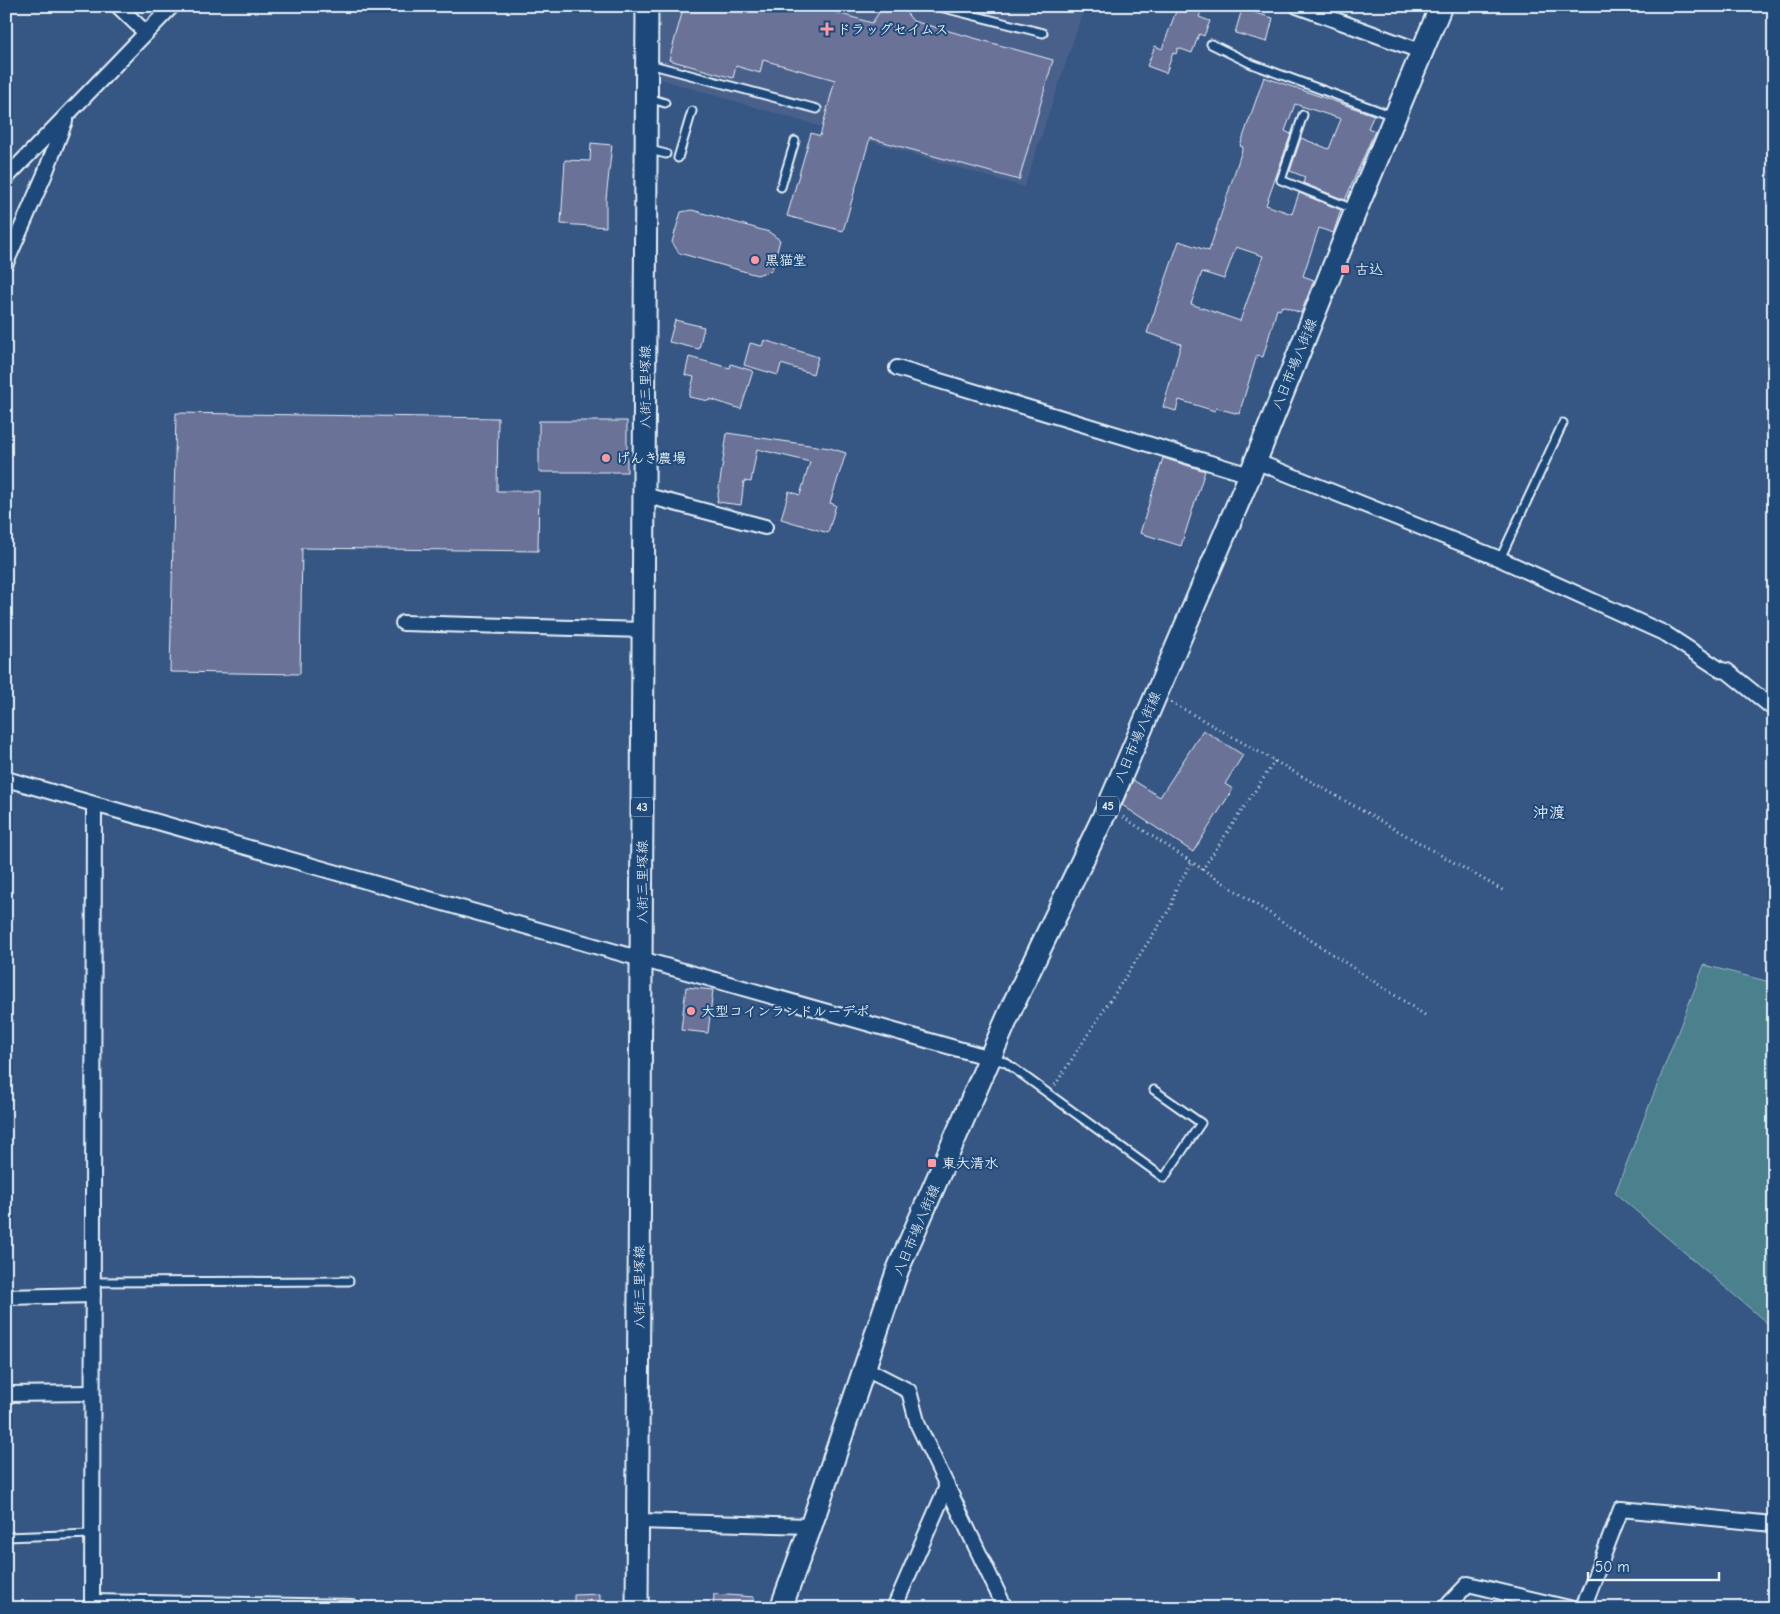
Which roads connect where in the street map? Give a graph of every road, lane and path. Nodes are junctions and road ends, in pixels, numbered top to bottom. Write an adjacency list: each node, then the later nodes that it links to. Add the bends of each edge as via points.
1 (118, 6): 7 (street)
2 (172, 6): 7 (street)
3 (647, 6): 11 (main road, 八街三里塚線 / 43)
4 (936, 6): 8 (lane)
5 (1297, 6): 10 (street)
6 (1441, 6): 10 (main road, 八日市場八街線 / 45)
7 (146, 33): 14 (street)
8 (1043, 33)
9 (1211, 44): 16 (lane, via 1252,64)
10 (1423, 52): 16 (main road, 八日市場八街線 / 45)
11 (647, 63): 12 (lane); 26 (main road, 八街三里塚線 / 43, via 656,100 657,151)
12 (817, 109)
13 (692, 111): 18 (lane)
14 (67, 115): 19 (street); 22 (street)
15 (1304, 115): 21 (lane, via 1281,180)
16 (1396, 116): 21 (main road, 八日市場八街線 / 45)
17 (795, 141): 20 (lane)
18 (678, 158)
19 (6, 178)
20 (781, 187)
21 (1356, 210): 25 (main road, 八日市場八街線 / 45)
22 (6, 263)
23 (897, 368): 25 (street)
24 (1563, 423): 28 (lane)
25 (1253, 468): 28 (street); 31 (main road, 八日市場八街線 / 45)
26 (644, 495): 27 (street); 30 (main road, 八街三里塚線 / 43)
27 (765, 527)
28 (1500, 559): 32 (street, via 1666,634 1727,671)
29 (403, 623): 30 (street)
30 (643, 630): 40 (main road, 八街三里塚線 / 43)
31 (1155, 694): 33 (path); 36 (main road, 八日市場八街線 / 45)
32 (1774, 709)
33 (1275, 761): 38 (path); 39 (path)
34 (6, 779): 35 (street)
35 (94, 805): 40 (street); 46 (street)
36 (1108, 807): 37 (path); 42 (main road, 八日市場八街線 / 45)
37 (1191, 863): 38 (path); 44 (path, via 1176,888 1171,907)
38 (1202, 870): 41 (path)
39 (1504, 891)
40 (642, 961): 42 (street); 52 (main road, 八街三里塚線 / 43)
41 (1425, 1015)
42 (990, 1058): 44 (lane, via 1004,1062); 48 (main road, 八日市場八街線 / 45, via 898,1269)
43 (1154, 1090): 44 (lane, via 1201,1123 1164,1178)
44 (1049, 1094)
45 (349, 1280): 46 (lane)
46 (92, 1289): 47 (street); 49 (street)
47 (6, 1297)
48 (866, 1369): 51 (street, via 909,1391 918,1425); 54 (main road, 八日市場八街線 / 45)
49 (92, 1393): 50 (street); 55 (street)
50 (6, 1394)
51 (947, 1486): 61 (street); 62 (street)
52 (638, 1521): 54 (street); 60 (main road, 八街三里塚線 / 43)
53 (1773, 1524): 65 (street, via 1621,1509)
54 (811, 1526): 58 (main road, 八日市場八街線 / 45)
55 (92, 1534): 56 (lane); 57 (street)
56 (6, 1537)
57 (92, 1605): 59 (street)
58 (785, 1606)
59 (352, 1607)
60 (637, 1608)
61 (894, 1608)
62 (1005, 1608)
63 (1445, 1608): 64 (street, via 1468,1584)
64 (1569, 1608)
65 (1583, 1608)

